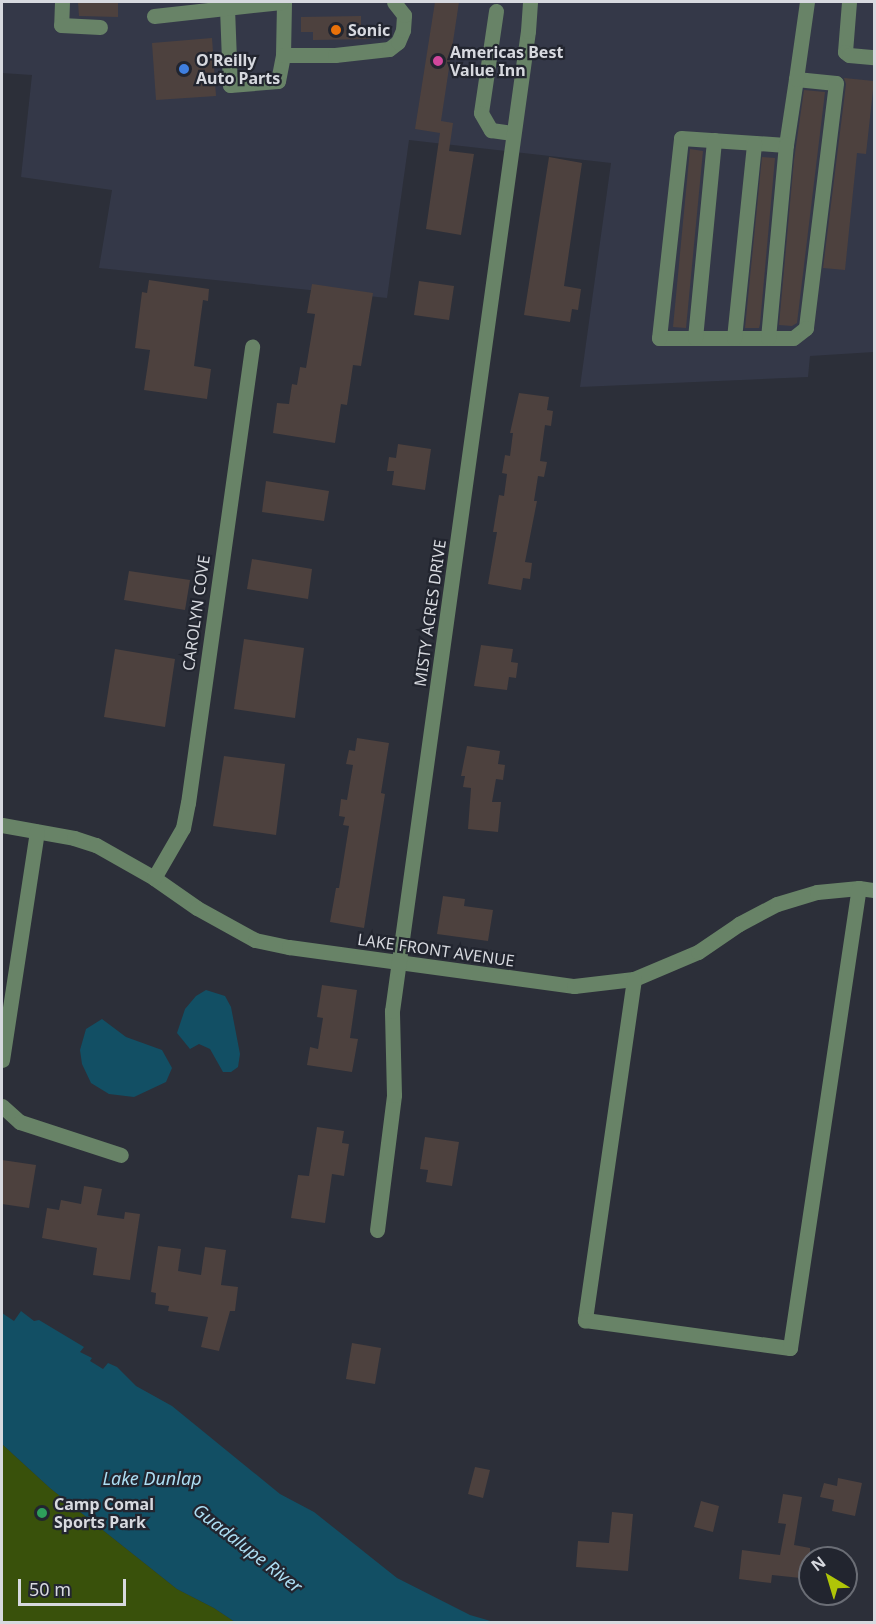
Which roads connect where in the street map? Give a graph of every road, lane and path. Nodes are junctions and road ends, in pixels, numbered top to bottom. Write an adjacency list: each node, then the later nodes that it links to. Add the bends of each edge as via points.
1 (62, 2): 10 (street, via 61,25)
2 (282, 2): 7 (street); 11 (street)
3 (394, 2): 11 (street, via 404,15 403,30 398,42 388,49)
4 (530, 2): 14 (street, MISTY ACRES DRIVE)
5 (807, 2): 13 (street)
6 (849, 2): 12 (street, via 845,52)
7 (227, 8): 9 (street); 11 (street, via 230,85 278,81)
8 (496, 11): 14 (street, via 481,113 491,130)
9 (154, 16)
10 (100, 27)
11 (283, 55)
12 (874, 57)
13 (796, 79): 17 (street); 20 (street, via 836,83 806,328 793,338)
14 (513, 134): 27 (street, MISTY ACRES DRIVE)
15 (714, 140): 16 (street); 18 (street); 18 (street, via 681,138 659,338)
16 (754, 143): 17 (street); 19 (street)
17 (786, 145): 20 (street)
18 (695, 338): 19 (street)
19 (734, 338): 20 (street)
20 (768, 338)
21 (252, 346): 24 (street, CAROLYN COVE, via 188,803 183,828)
22 (2, 825): 23 (street, LAKE FRONT AVENUE)
23 (37, 832): 24 (street, LAKE FRONT AVENUE, via 96,845); 29 (street)
24 (154, 878): 27 (street, LAKE FRONT AVENUE, via 197,908 255,940)
25 (859, 888): 26 (street, LAKE FRONT AVENUE); 28 (street, LAKE FRONT AVENUE, via 817,892 777,904 698,952); 28 (street, via 790,1348 585,1320)
26 (874, 890)
27 (398, 963): 28 (street, LAKE FRONT AVENUE, via 574,986); 32 (street, MISTY ACRES DRIVE, via 392,1011 394,1095)
28 (634, 979)
29 (2, 1060)
30 (2, 1106): 31 (street, via 20,1122)
31 (121, 1155)
32 (377, 1230)

